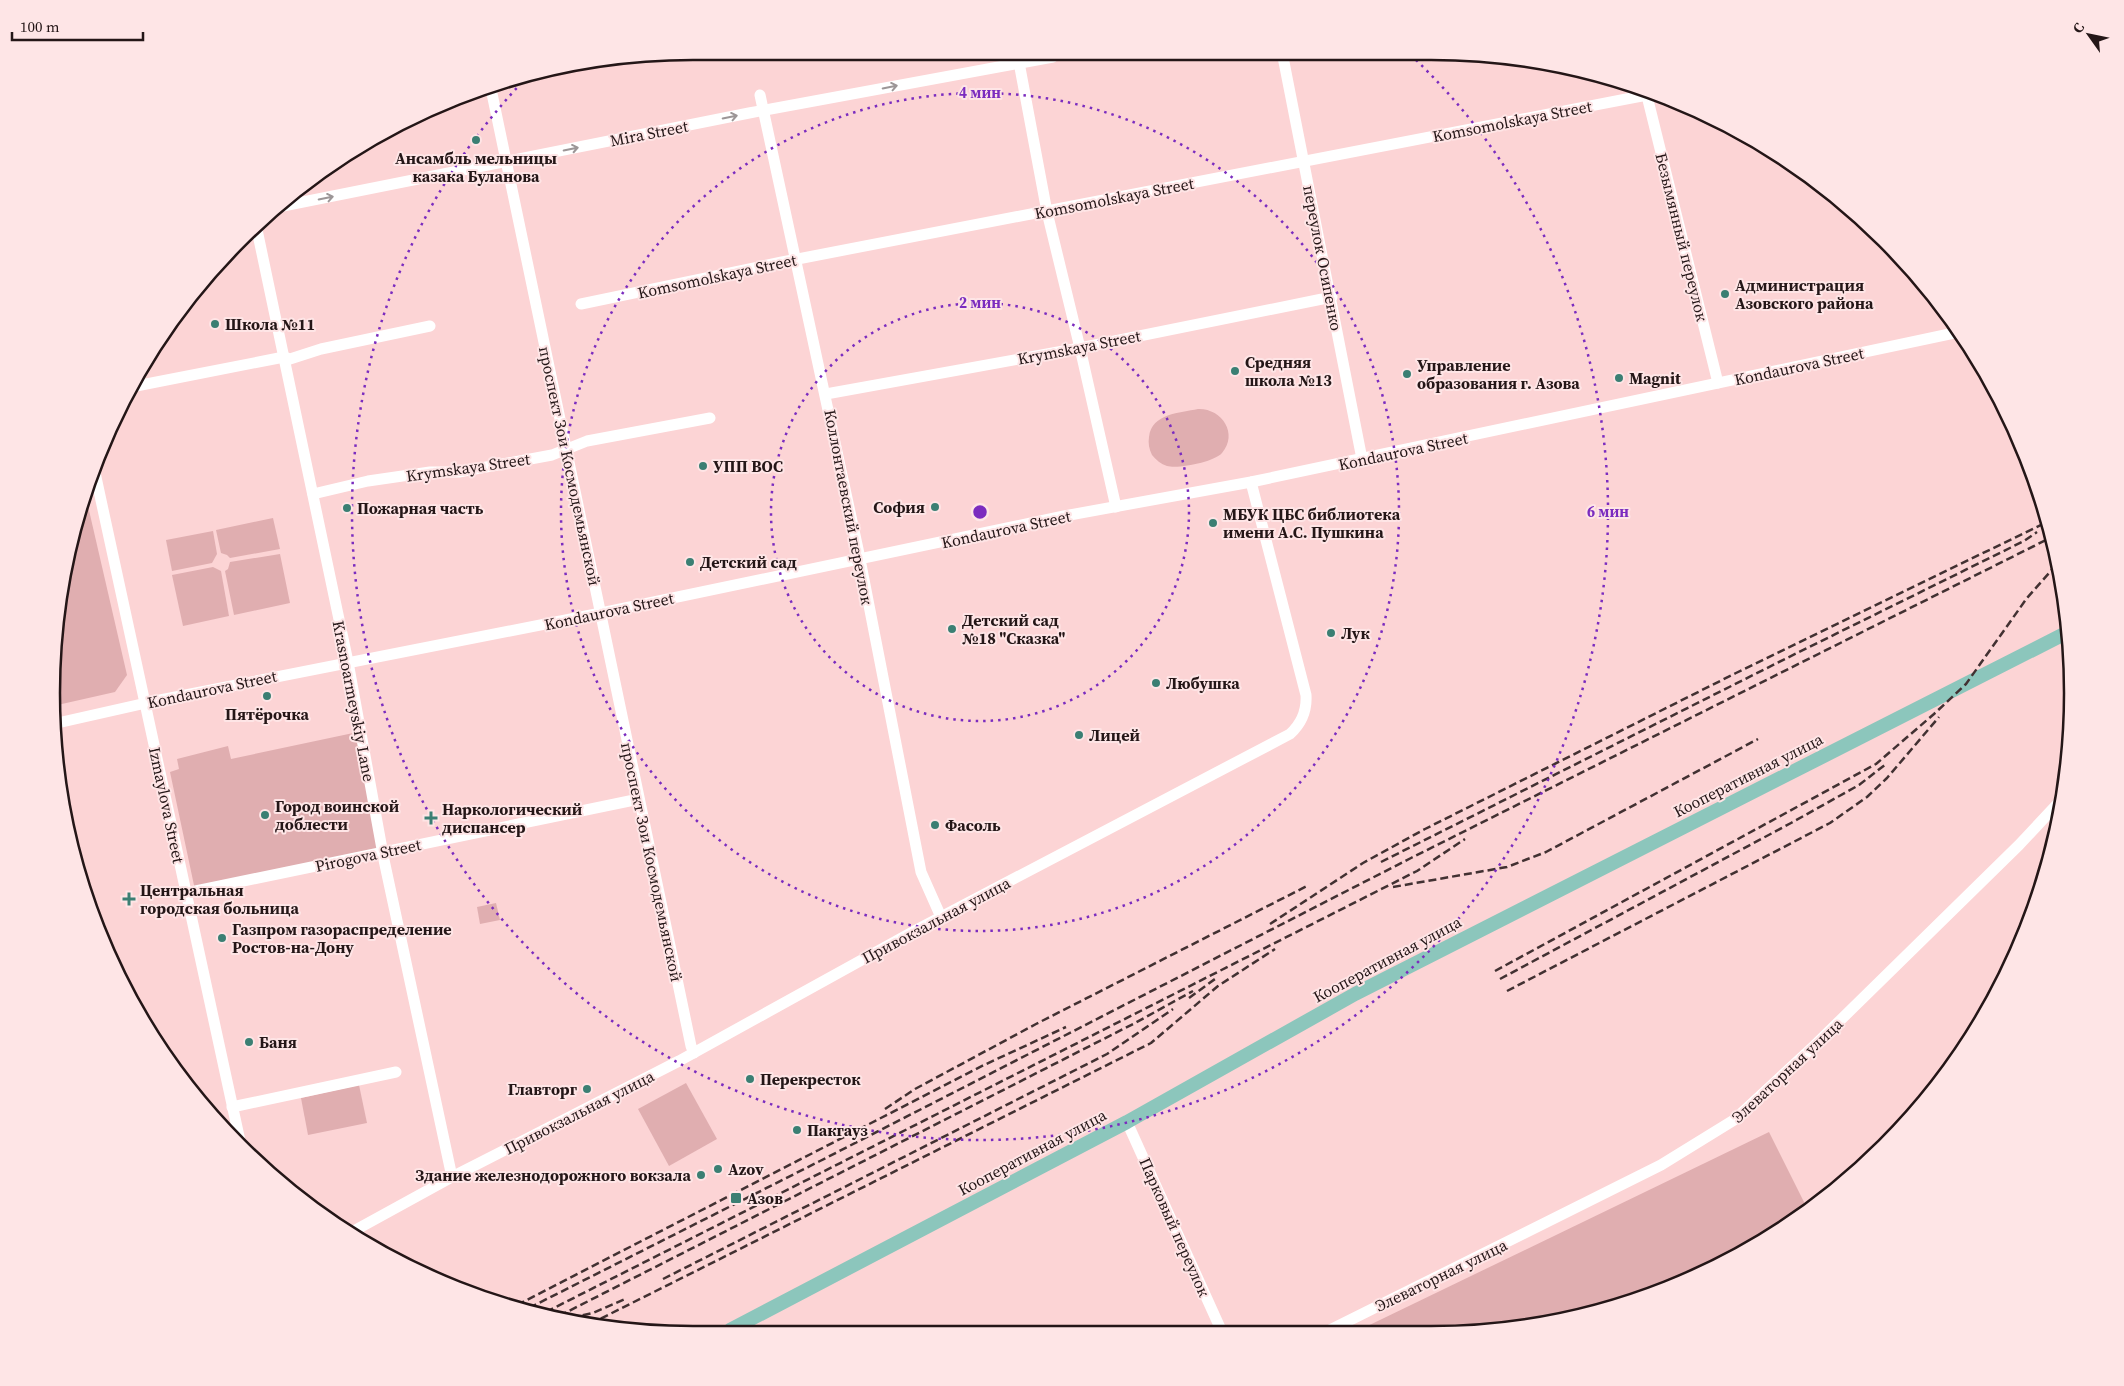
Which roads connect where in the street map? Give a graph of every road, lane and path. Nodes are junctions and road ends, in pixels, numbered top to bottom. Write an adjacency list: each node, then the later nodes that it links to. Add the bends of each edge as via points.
1 (1019, 60): 7 (street, Mira Street, one-way to 1); 11 (street)
2 (1284, 60): 8 (street, переулок Осипенко)
3 (492, 93): 9 (street, проспект Зои Космодемьянской)
4 (760, 95): 7 (street, Коллонтаевский переулок)
5 (1637, 95): 8 (street, Komsomolskaya Street)
6 (1649, 99): 20 (street, Безымянный переулок)
7 (762, 111): 9 (street, Mira Street, one-way to 7); 13 (street, Коллонтаевский переулок)
8 (1304, 161): 11 (street, Komsomolskaya Street); 14 (street, переулок Осипенко)
9 (508, 162): 10 (street, Mira Street, one-way to 9); 24 (street, проспект Зои Космодемьянской)
10 (292, 204)
11 (1047, 212): 13 (street, Komsomolskaya Street); 18 (street)
12 (258, 233): 19 (street, Krasnoarmeyskiy Lane)
13 (796, 260): 15 (street, Komsomolskaya Street); 22 (street, Коллонтаевский переулок)
14 (1332, 297): 18 (street, Krymskaya Street); 25 (street, переулок Осипенко)
15 (581, 304)
16 (430, 326): 19 (street, via 321,349 290,359)
17 (1952, 334): 20 (street, Kondaurova Street)
18 (1080, 348): 22 (street, Krymskaya Street); 29 (street)
19 (284, 357): 21 (street); 28 (street, Krasnoarmeyskiy Lane)
20 (1718, 383): 25 (street, Kondaurova Street)
21 (140, 385)
22 (826, 394): 30 (street, Коллонтаевский переулок)
23 (710, 418): 24 (street, Krymskaya Street, via 587,441)
24 (567, 450): 28 (street, Krymskaya Street, via 470,470 377,480); 31 (street, проспект Зои Космодемьянской)
25 (1362, 459): 27 (street, Kondaurova Street)
26 (97, 482): 34 (street, Izmaylova Street)
27 (1250, 482): 29 (street, Kondaurova Street); 40 (street, Привокзальная улица, via 1306,695 1303,719 1298,727)
28 (313, 494): 33 (street, Krasnoarmeyskiy Lane)
29 (1116, 507): 30 (street, Kondaurova Street)
30 (860, 559): 31 (street, Kondaurova Street); 40 (street, Коллонтаевский переулок, via 922,872)
31 (601, 613): 33 (street, Kondaurova Street); 36 (street, проспект Зои Космодемьянской)
32 (2061, 635): 44 (main road, Кооперативная улица, via 1355,994)
33 (348, 662): 34 (street, Kondaurova Street); 38 (street, Krasnoarmeyskiy Lane)
34 (145, 703): 35 (street, Kondaurova Street); 39 (street, Izmaylova Street)
35 (61, 722)
36 (639, 799): 38 (street, Pirogova Street); 41 (street, проспект Зои Космодемьянской, via 690,1046)
37 (2053, 808): 50 (street, Элеваторная улица, via 1822,1039 1734,1120 1661,1166)
38 (382, 852): 39 (street, Pirogova Street); 46 (street, Krasnoarmeyskiy Lane)
39 (186, 893): 43 (street, Izmaylova Street)
40 (941, 916): 41 (street, Привокзальная улица)
41 (694, 1052): 46 (street, Привокзальная улица)
42 (396, 1072): 43 (street)
43 (232, 1107): 45 (street, Izmaylova Street)
44 (1127, 1122): 48 (main road, Кооперативная улица); 49 (street, Парковый переулок)
45 (238, 1134)
46 (452, 1177): 47 (street, Привокзальная улица)
47 (357, 1229)
48 (738, 1326)
49 (1219, 1326)
50 (1338, 1326)

